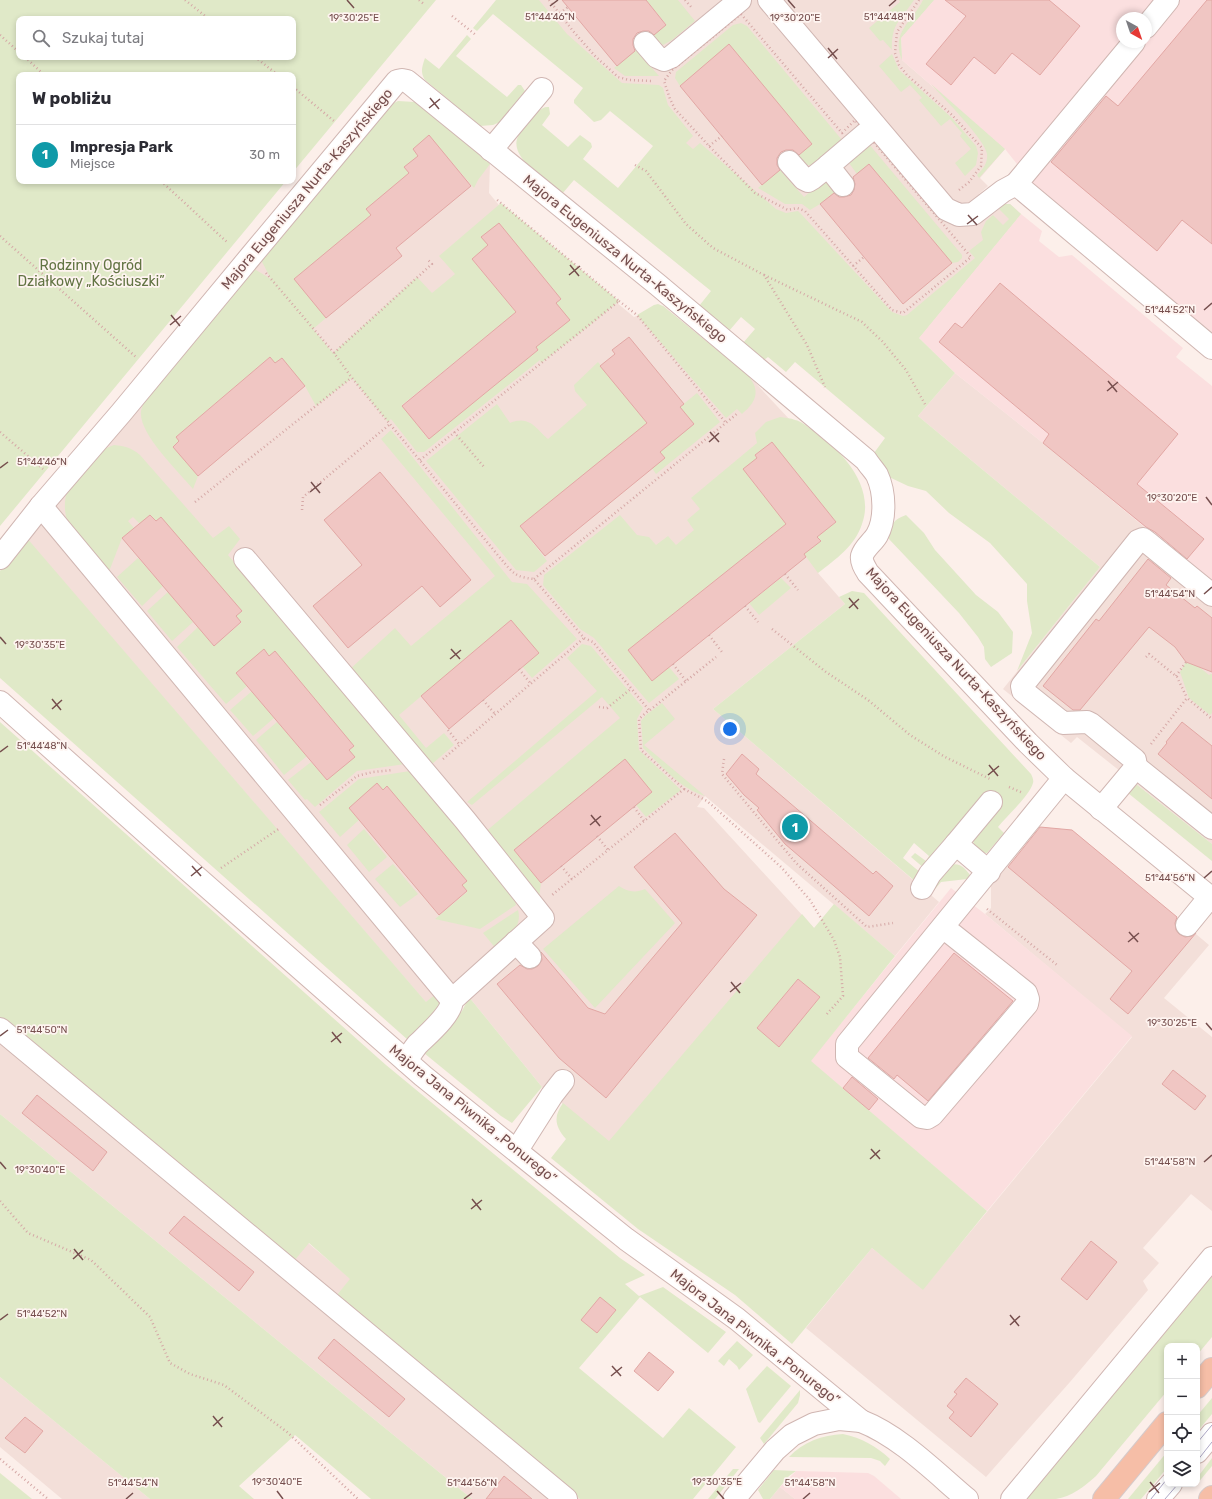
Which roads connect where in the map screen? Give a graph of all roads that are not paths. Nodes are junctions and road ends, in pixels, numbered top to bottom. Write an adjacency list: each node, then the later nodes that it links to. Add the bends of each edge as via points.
1 (740, 0): 5 (street, via 671,57 664,60 657,57)
2 (769, 0): 8 (street)
3 (1168, 0): 4 (street)
4 (1152, 20)
5 (645, 43)
6 (1129, 48): 12 (street)
7 (542, 89): 9 (street)
8 (875, 126): 11 (street); 12 (street, via 936,207 959,215 973,214)
9 (491, 150): 15 (street, Majora Eugeniusza Nurta-Kaszyńskiego, via 407,81 397,81 121,413); 21 (street, Majora Eugeniusza Nurta-Kaszyńskiego, via 658,285 866,460 876,475 883,510 877,535 862,556 868,573)
10 (790, 162): 11 (street, via 808,181)
11 (828, 166): 13 (street)
12 (1016, 184): 14 (street)
13 (843, 185)
14 (1212, 348)
15 (40, 506): 16 (street, Majora Eugeniusza Nurta-Kaszyńskiego); 31 (street)
16 (0, 558)
17 (245, 559): 31 (street, via 465,820 543,918 523,950)
18 (1212, 595): 20 (street, via 1143,539 1138,541 1022,686 1023,691 1063,723 1091,724 1135,760)
19 (0, 702): 33 (street, Majora Jana Piwnika „Ponurego”)
20 (1136, 767): 23 (street); 24 (street)
21 (1064, 778): 23 (street, Majora Eugeniusza Nurta-Kaszyńskiego); 26 (street)
22 (993, 792): 25 (street)
23 (1101, 809): 28 (street, Majora Eugeniusza Nurta-Kaszyńskiego)
24 (1212, 828)
25 (956, 844): 26 (street); 27 (street, via 930,874)
26 (989, 872): 30 (street)
27 (922, 888)
28 (1211, 898): 29 (street)
29 (1187, 925)
30 (943, 927): 30 (street, via 847,1044 847,1057 921,1117 926,1118 932,1115 1017,1016 1028,999 1026,994)
31 (452, 1000): 33 (street, via 448,1013)
32 (0, 1029): 45 (street)
33 (406, 1060): 35 (street, Majora Jana Piwnika „Ponurego”)
34 (563, 1081): 35 (street)
35 (517, 1150): 39 (street, Majora Jana Piwnika „Ponurego”, via 626,1239 737,1319)
36 (1212, 1258): 48 (street)
37 (1212, 1369): 38 (main road)
38 (1200, 1383)
39 (862, 1421): 46 (street, via 839,1418 814,1424 792,1435 775,1450); 47 (street, Majora Jana Piwnika „Ponurego”, via 894,1437)
40 (1164, 1426): 44 (main road)
41 (1212, 1434): 42 (street)
42 (1198, 1451)
43 (1168, 1487): 49 (street)
44 (1104, 1496)
45 (566, 1499)
46 (734, 1499)
47 (967, 1499)
48 (1012, 1499)
49 (1158, 1499)

